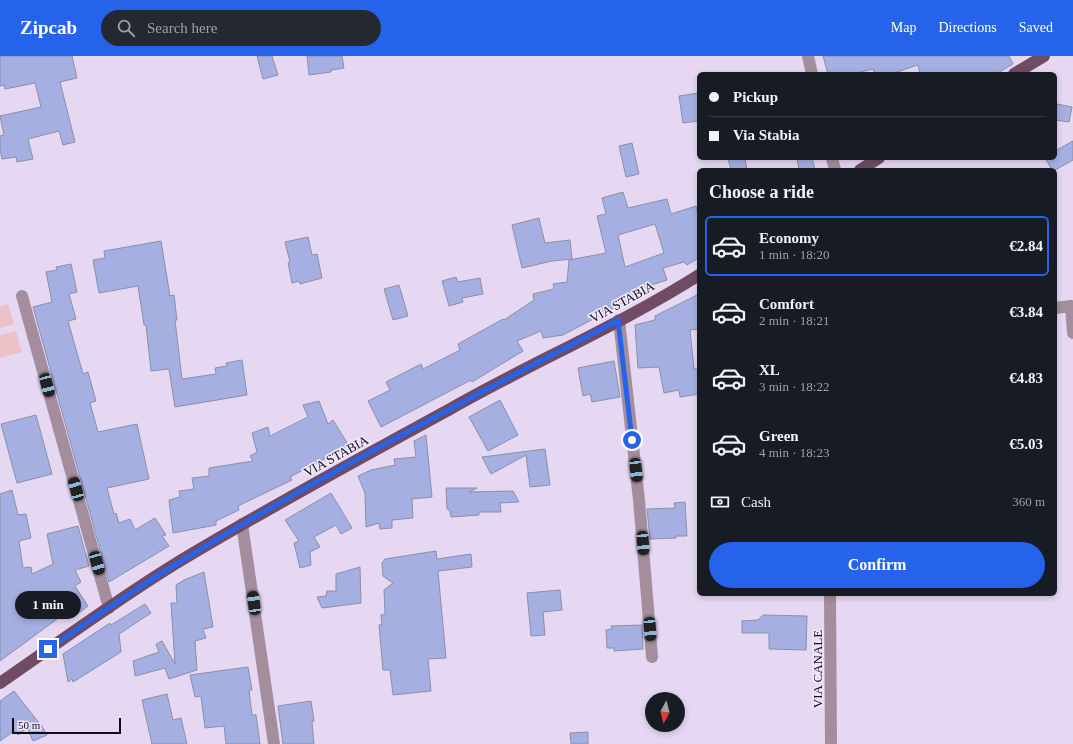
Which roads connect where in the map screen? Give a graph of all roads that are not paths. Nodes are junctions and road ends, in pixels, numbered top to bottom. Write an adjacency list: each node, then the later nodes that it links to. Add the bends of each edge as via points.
1 (808, 56): 3 (street)
2 (1044, 56): 4 (main road)
3 (812, 72)
4 (1017, 72)
5 (876, 160): 6 (main road)
6 (863, 168)
7 (697, 276): 10 (main road, VIA STABIA)
8 (22, 296): 14 (street)
9 (1057, 308): 11 (street, via 1071,306)
10 (618, 320): 12 (main road, VIA STABIA, via 453,407); 15 (street, via 639,500)
11 (1073, 333)
12 (242, 524): 14 (main road, VIA STABIA); 17 (street)
13 (830, 596): 18 (street, VIA CANALE)
14 (109, 608): 16 (main road, VIA STABIA)
15 (652, 657)
16 (0, 683)
17 (274, 744)
18 (831, 744)

